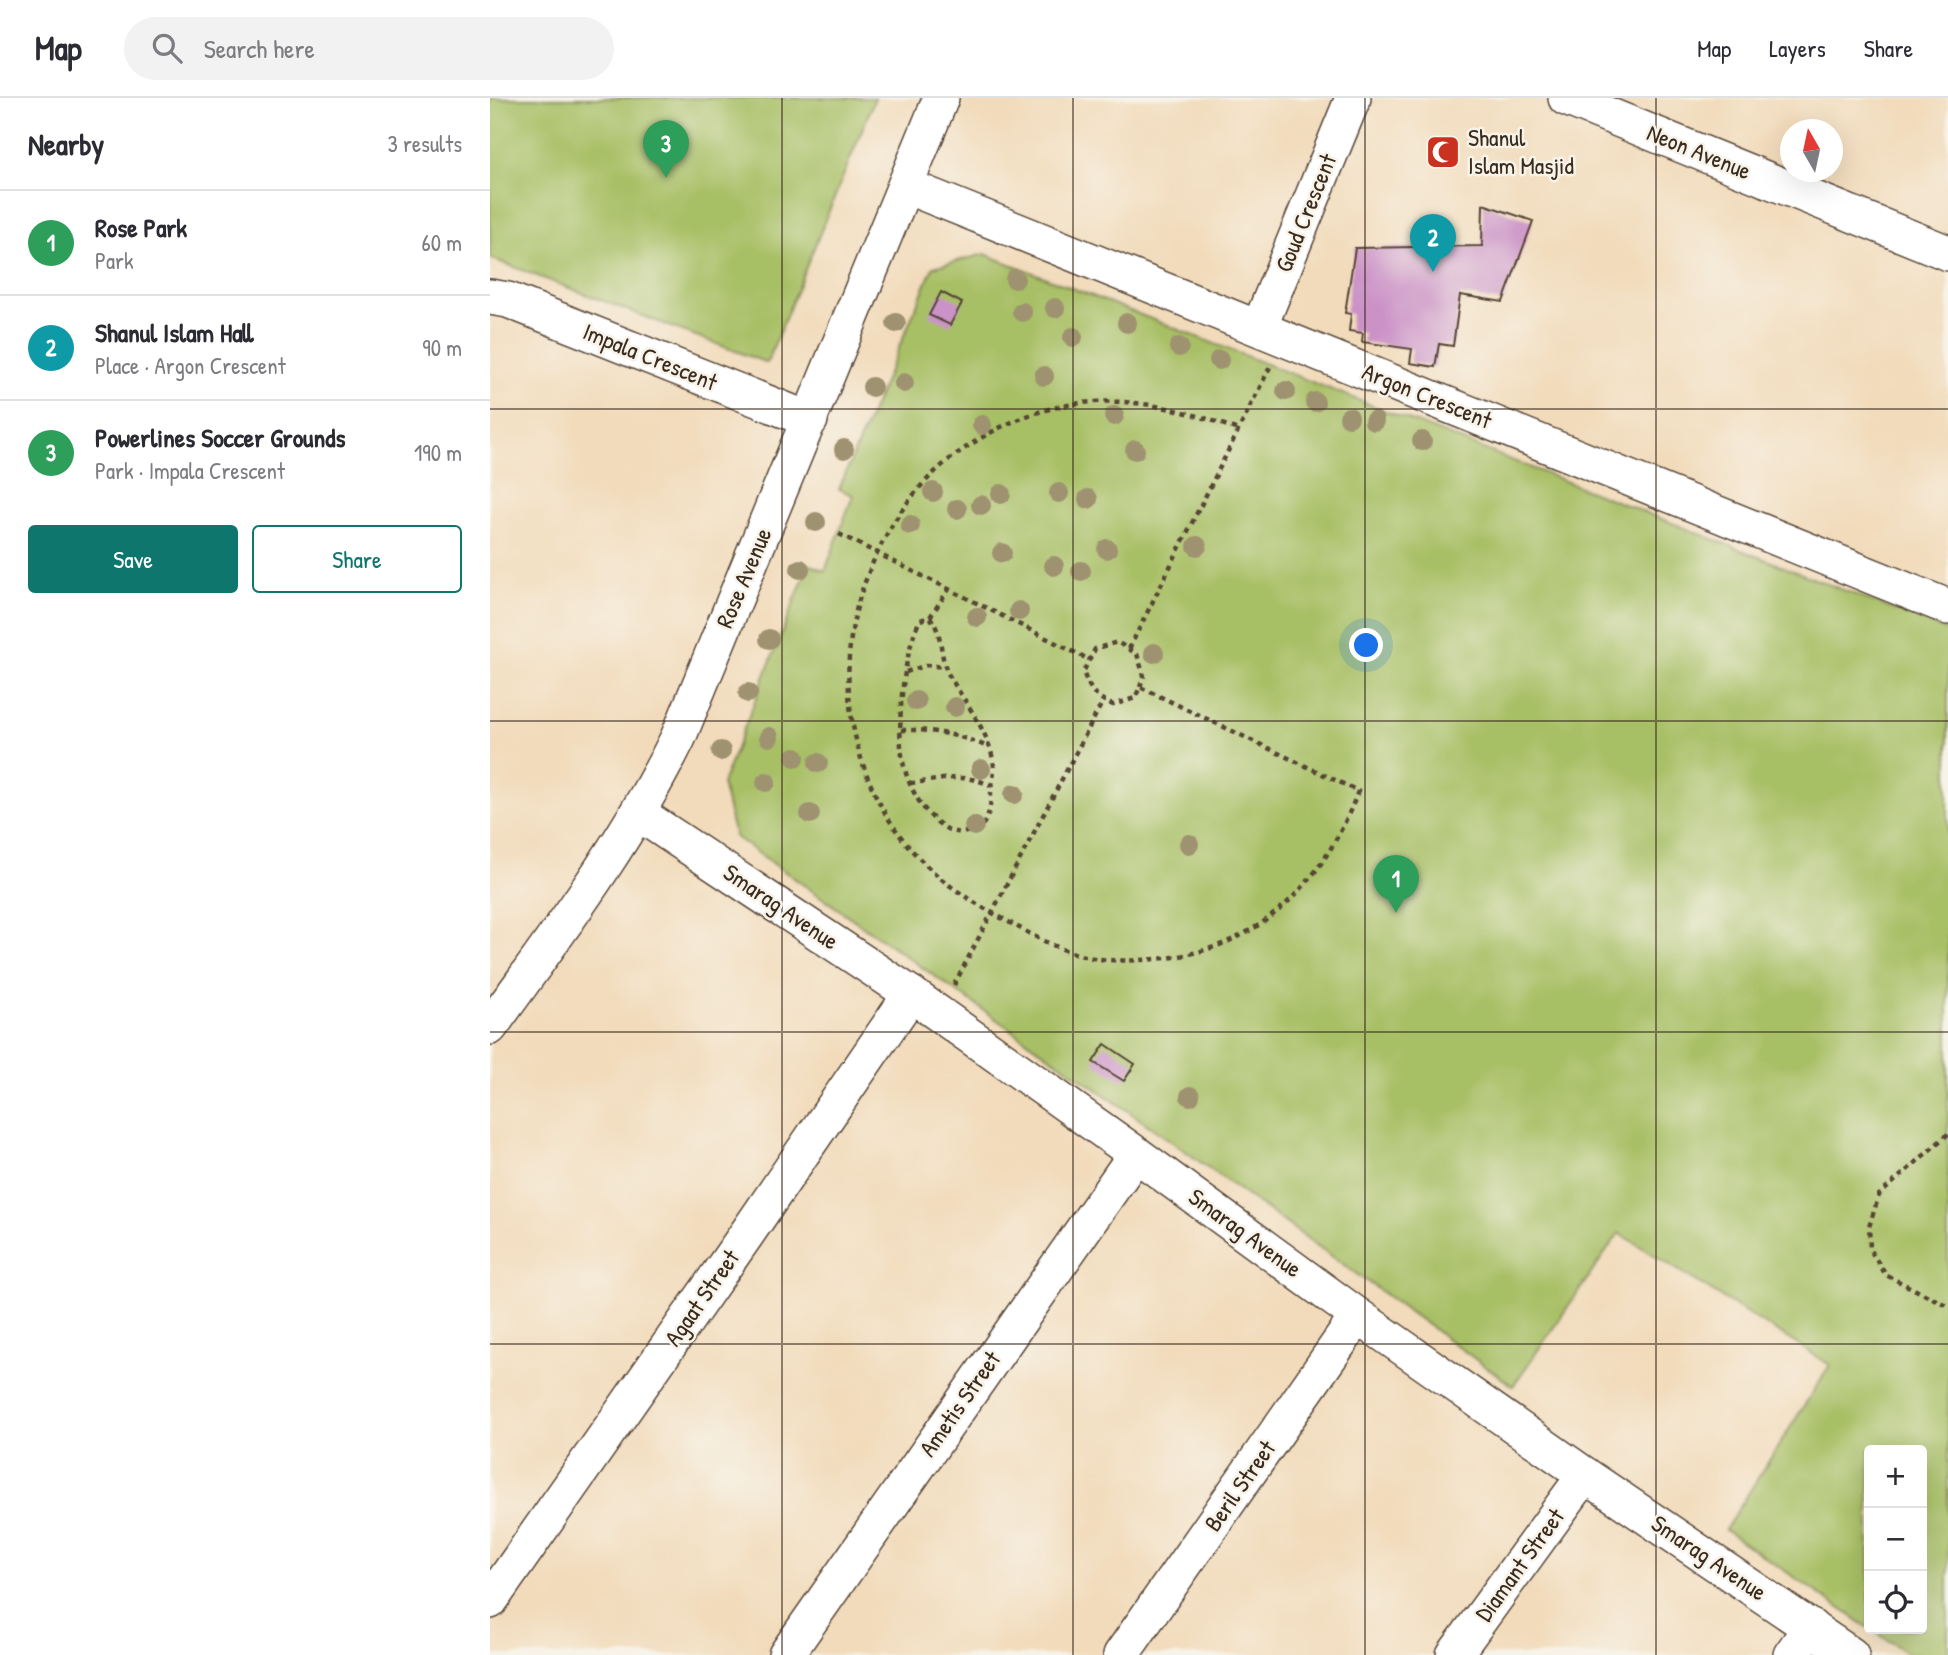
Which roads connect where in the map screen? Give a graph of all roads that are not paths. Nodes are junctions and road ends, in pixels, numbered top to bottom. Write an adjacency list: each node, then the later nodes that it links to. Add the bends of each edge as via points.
1 (941, 98): 4 (street, Rose Avenue)
2 (1353, 98): 7 (street, Goud Crescent)
3 (1566, 98): 5 (street, Neon Avenue)
4 (906, 186): 7 (street, Argon Crescent); 8 (street, Rose Avenue)
5 (1948, 253)
6 (490, 297): 8 (street, Impala Crescent, via 508,300)
7 (1259, 328): 9 (street, Argon Crescent)
8 (810, 420): 10 (street, Rose Avenue, via 678,738)
9 (1948, 607)
10 (638, 813): 11 (street, Smarag Avenue); 12 (street, Rose Avenue)
11 (924, 1004): 13 (street, Smarag Avenue); 16 (street, Agaat Street, via 746,1235)
12 (490, 1027)
13 (1136, 1154): 14 (street, Smarag Avenue); 18 (street, Ametis Street)
14 (1358, 1316): 15 (street, Smarag Avenue); 19 (street, Beril Street)
15 (1585, 1475): 17 (street, Smarag Avenue); 20 (street, Diamant Street)
16 (490, 1601)
17 (1811, 1627): 21 (street); 22 (street, Smarag Avenue)
18 (786, 1655)
19 (1121, 1655)
20 (1454, 1655)
21 (1791, 1655)
22 (1850, 1655)

